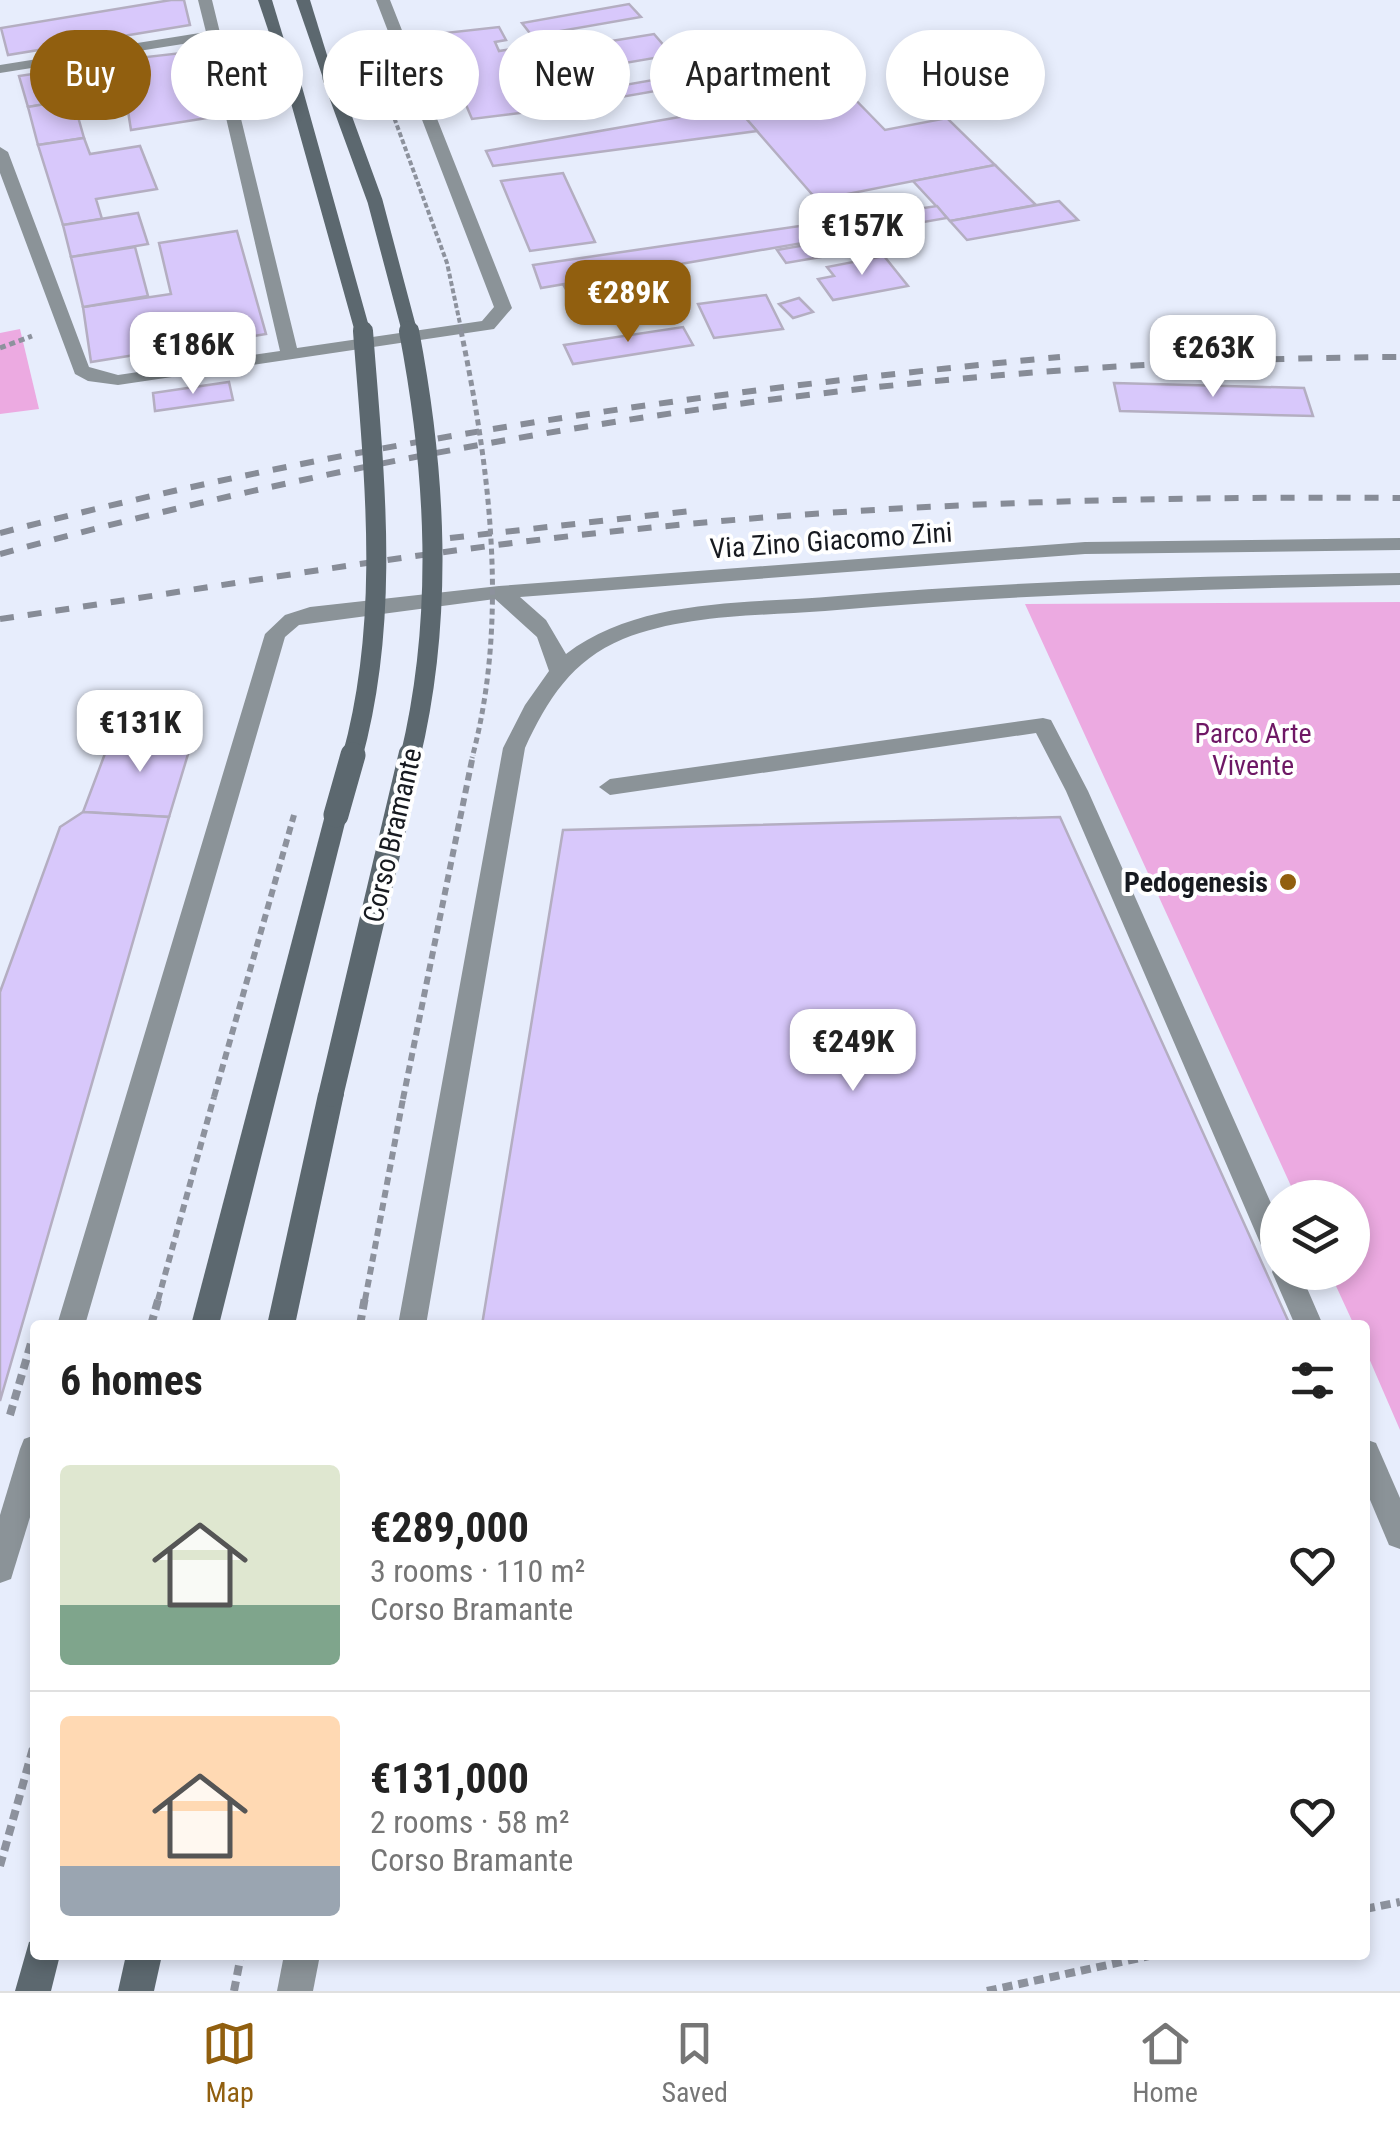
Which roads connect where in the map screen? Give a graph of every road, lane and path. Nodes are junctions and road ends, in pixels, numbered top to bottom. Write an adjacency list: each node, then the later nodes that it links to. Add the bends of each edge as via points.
1 (205, 0): 5 (street)
2 (265, 0): 22 (main road, Corso Bramante, bridge, via 362,329 379,584 367,702)
3 (303, 0): 23 (main road, Corso Bramante, bridge, via 375,201 405,310 434,549 424,700)
4 (384, 0): 10 (street, via 503,308 488,325)
5 (213, 30)
6 (171, 42): 7 (street)
7 (0, 69)
8 (234, 120): 10 (street)
9 (0, 152): 10 (street, via 81,370 118,380)
10 (290, 356)
11 (1400, 544): 13 (street, Via Zino Giacomo Zini, via 1085,548)
12 (1400, 579): 14 (street, via 1084,585 671,619 590,647)
13 (499, 592): 14 (street, via 544,630); 20 (street, Via Zino Giacomo Zini, via 310,614 275,634)
14 (559, 670): 25 (street, via 514,748)
15 (610, 786): 18 (street, via 1043,725)
16 (294, 814): 21 (path, bridge)
17 (403, 1099): 24 (path)
18 (1260, 1211)
19 (1294, 1290): 26 (street)
20 (72, 1320)
21 (152, 1320)
22 (206, 1320)
23 (282, 1320)
24 (361, 1320)
25 (413, 1320)
26 (1307, 1320)
27 (30, 1347): 28 (path)
28 (5, 1430)
29 (30, 1465): 32 (street)
30 (1370, 1465): 31 (street)
31 (1400, 1534)
32 (0, 1568)
33 (30, 1759): 34 (path)
34 (0, 1866)
35 (1400, 1902): 36 (path)
36 (1370, 1909)
37 (41, 1960): 42 (main road)
38 (143, 1960): 43 (main road)
39 (240, 1960): 44 (path)
40 (301, 1960): 45 (street)
41 (1131, 1960): 46 (path)
42 (33, 1991)
43 (136, 1991)
44 (234, 1991)
45 (295, 1991)
46 (987, 1991)

